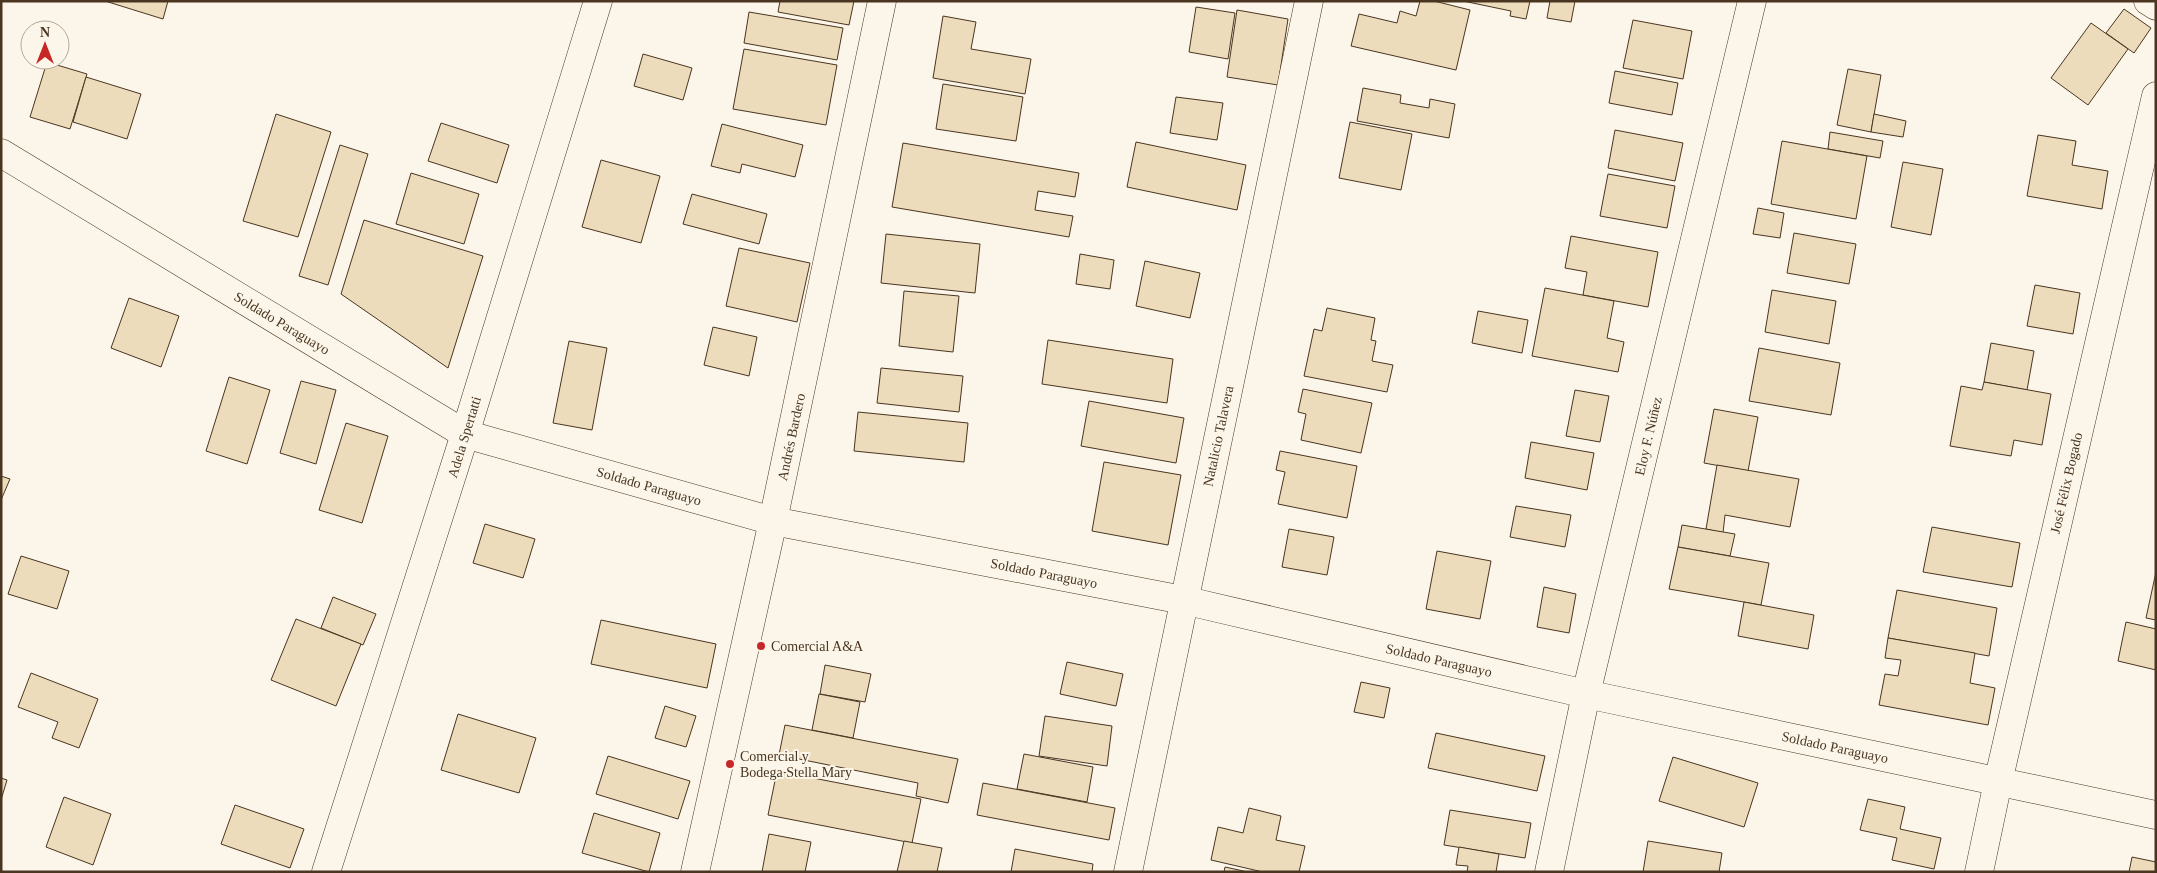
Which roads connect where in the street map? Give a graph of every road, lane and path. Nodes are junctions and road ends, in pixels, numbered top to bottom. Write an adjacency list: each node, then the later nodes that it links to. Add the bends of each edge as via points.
1 (598, 1): 9 (street, Adela Spertatti)
2 (882, 1): 10 (street, Andrés Bardero)
3 (1309, 1): 11 (street, Natalicio Talavera)
4 (1752, 1): 12 (street, Eloy F. Núñez)
5 (2148, 1): 6 (street)
6 (2156, 6)
7 (2156, 96): 13 (street, José Félix Bogado)
8 (1, 153): 9 (street, Soldado Paraguayo)
9 (465, 434): 10 (street, Soldado Paraguayo); 15 (street, Adela Spertatti)
10 (773, 521): 11 (street, Soldado Paraguayo); 16 (street, Andrés Bardero)
11 (1183, 600): 12 (street, Soldado Paraguayo); 17 (street, Natalicio Talavera)
12 (1586, 694): 13 (street, Soldado Paraguayo); 18 (street, Eloy F. Núñez)
13 (1998, 782): 14 (street, Soldado Paraguayo); 19 (street, José Félix Bogado)
14 (2156, 815)
15 (326, 872)
16 (695, 872)
17 (1128, 872)
18 (1549, 872)
19 (1979, 872)

